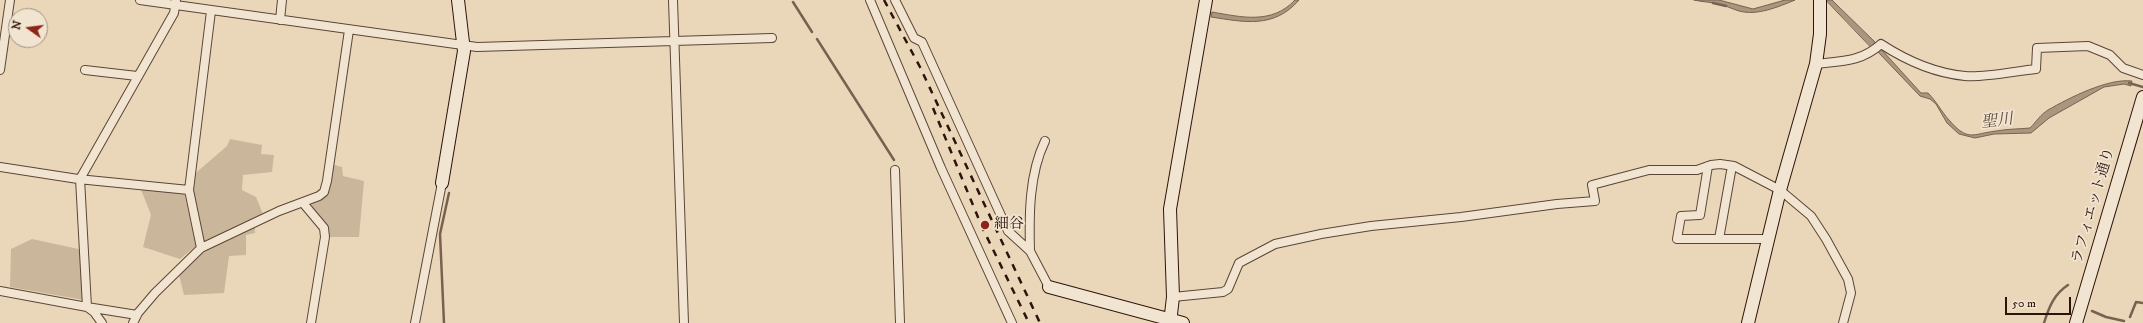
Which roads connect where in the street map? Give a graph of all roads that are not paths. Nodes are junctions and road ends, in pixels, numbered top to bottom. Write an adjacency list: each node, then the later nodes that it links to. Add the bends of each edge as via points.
1 (10, 0): 14 (street)
2 (140, 0): 9 (street)
3 (282, 0): 12 (street)
4 (458, 0): 17 (street)
5 (673, 0): 16 (street)
6 (870, 0): 49 (street, via 941,168)
7 (896, 0): 37 (street, via 914,38 922,42 1008,231)
8 (1820, 0): 18 (street, via 1820,34)
9 (176, 3): 11 (street); 22 (street, via 174,13)
10 (1205, 7): 40 (street, via 1170,209)
11 (211, 11): 12 (street); 31 (street)
12 (280, 20): 13 (street)
13 (349, 30): 17 (street); 33 (street, via 327,181 324,192)
14 (2, 32): 19 (street)
15 (772, 38): 16 (street)
16 (674, 40): 17 (street, via 532,46); 47 (street)
17 (464, 45): 30 (street)
18 (1816, 64): 21 (street, via 1852,60 1870,54 1881,44 1926,68 1965,76 2036,69 2037,48 2088,46 2110,55 2123,68); 32 (street)
19 (0, 70)
20 (85, 70): 22 (street)
21 (2143, 75)
22 (137, 76): 29 (street)
23 (2143, 97): 53 (street, ラフィエット通り)
24 (1045, 141): 37 (street, via 1039,154 1029,213)
25 (1708, 166): 26 (street); 34 (street, via 1700,215 1681,216 1677,239); 40 (street, via 1697,170 1649,170 1592,185 1595,201 1461,218 1371,226 1275,244 1239,263 1228,289 1223,292)
26 (1732, 166): 32 (street); 34 (street)
27 (0, 168): 29 (street)
28 (895, 170): 48 (street)
29 (80, 179): 31 (street); 41 (street)
30 (442, 183): 46 (street)
31 (189, 190): 36 (street)
32 (1780, 190): 35 (street); 52 (street, via 1811,216 1848,279 1851,293)
33 (303, 202): 36 (street); 45 (street, via 324,228 325,237)
34 (1719, 239): 35 (street)
35 (1768, 239): 51 (street)
36 (201, 248): 42 (street, via 155,293)
37 (1030, 251): 38 (street)
38 (1049, 287): 43 (street)
39 (0, 291): 41 (street)
40 (1173, 297): 43 (street)
41 (87, 307): 42 (street); 44 (street)
42 (135, 319)
43 (1170, 321): 50 (street)
44 (102, 323)
45 (311, 323)
46 (415, 323)
47 (684, 323)
48 (900, 323)
49 (1012, 323)
50 (1184, 323)
51 (1748, 323)
52 (1842, 323)
53 (2076, 323)

